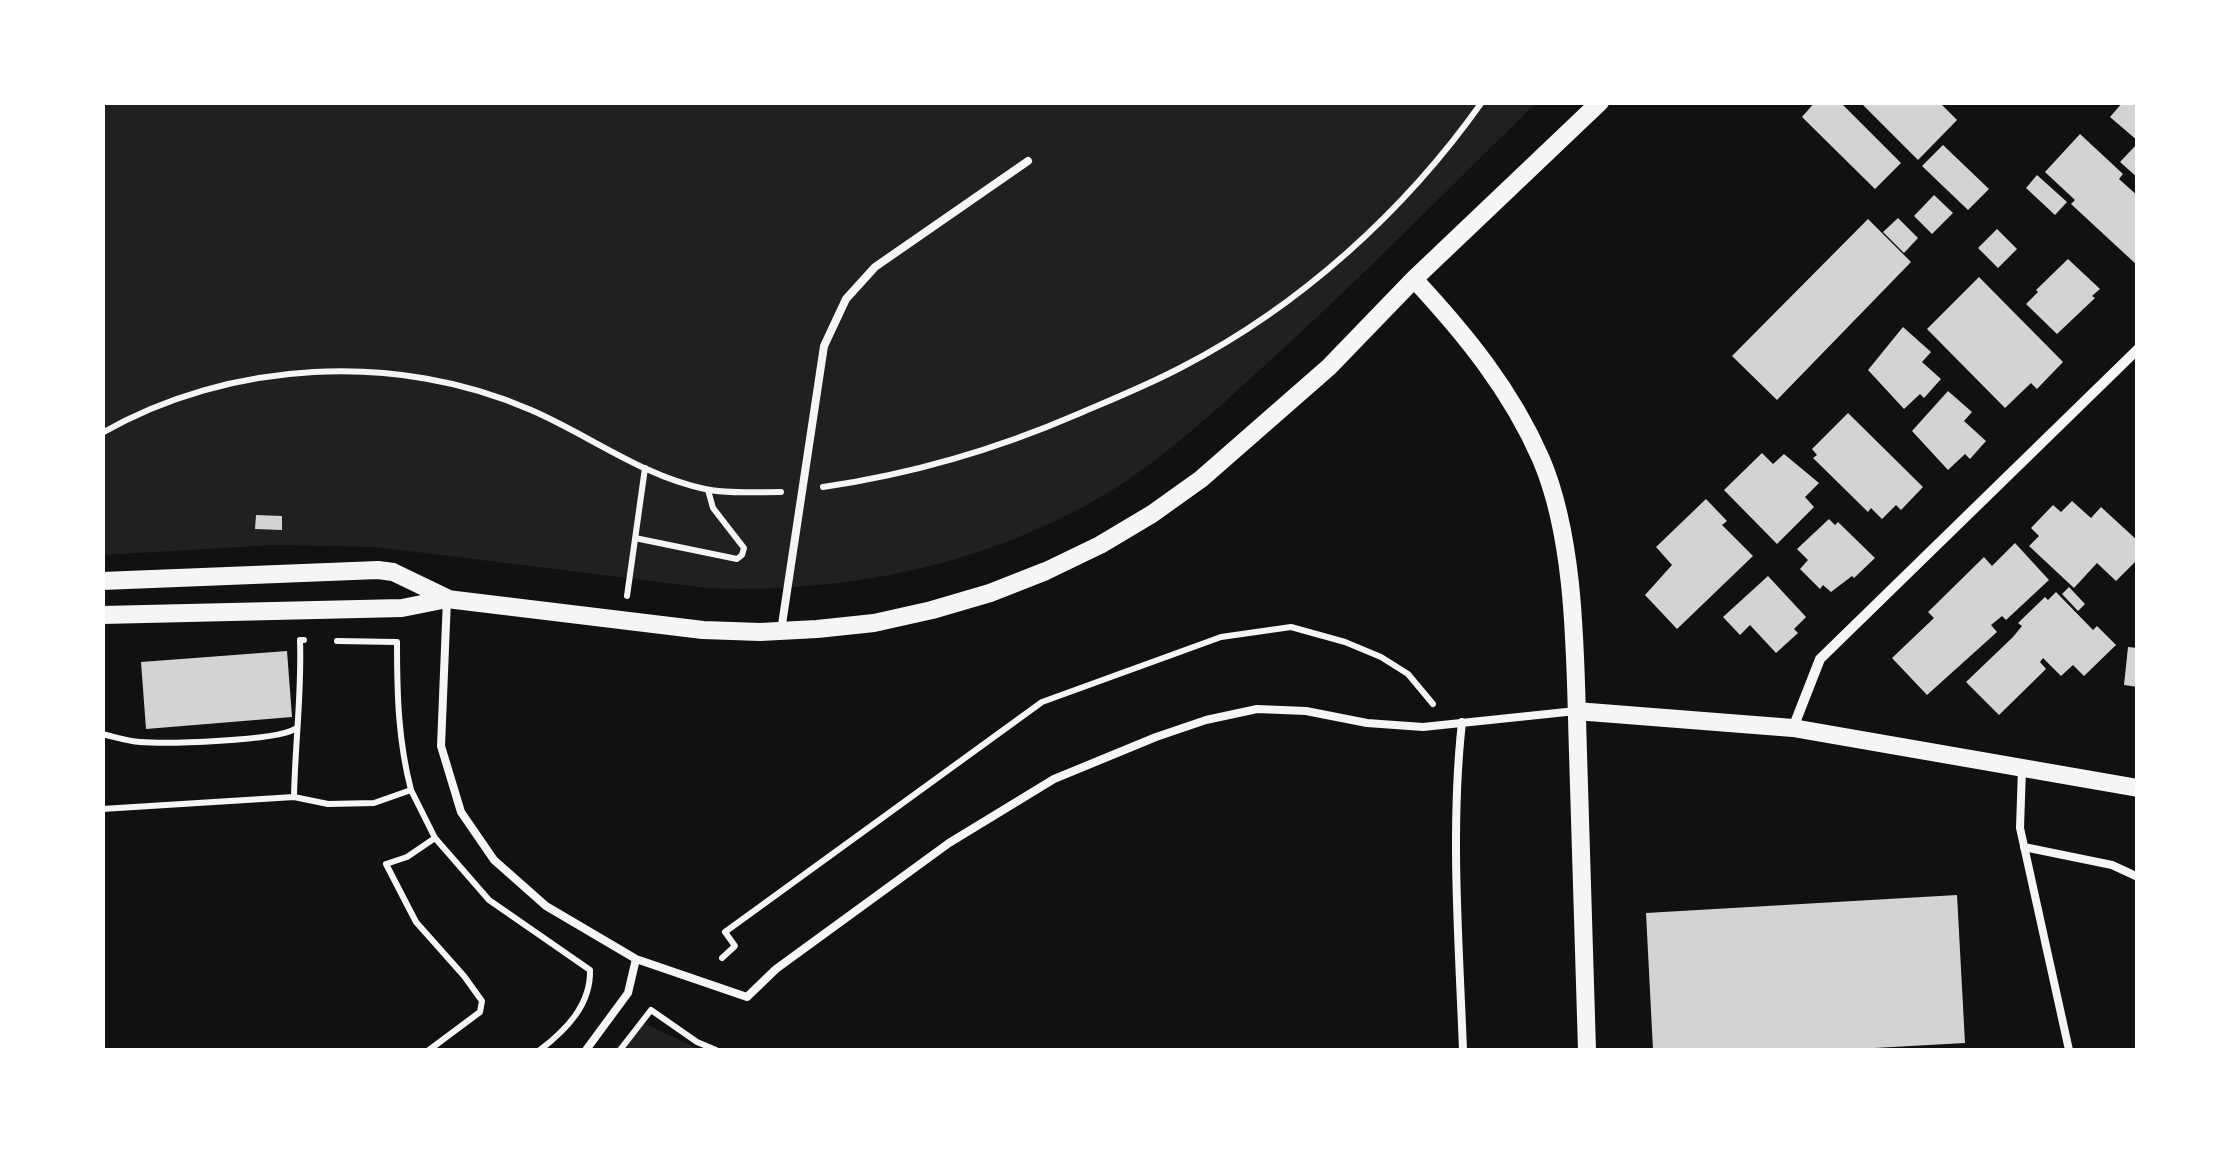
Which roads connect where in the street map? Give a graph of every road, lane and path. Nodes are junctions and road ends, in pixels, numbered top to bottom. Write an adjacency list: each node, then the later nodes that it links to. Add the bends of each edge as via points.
1 (1600, 102): 3 (street)
2 (1028, 161): 12 (lane, via 875,268 833,322 819,371)
3 (1414, 280): 12 (street, via 1329,367 1201,479 1100,545 990,594 932,610); 14 (street, via 1485,362 1542,462 1562,524)
4 (2138, 348): 17 (street, via 1820,659)
5 (645, 468): 7 (path)
6 (708, 490): 7 (path, via 713,508 744,548 736,559)
7 (635, 538): 11 (path)
8 (102, 581): 9 (street, via 378,570)
9 (447, 598): 10 (street, via 402,608); 11 (street); 28 (lane, via 441,746 461,812 494,860 546,906)
10 (102, 615)
11 (624, 621): 12 (street)
12 (781, 631)
13 (1428, 701): 27 (path, via 1408,674 1381,657 1291,627 1221,637 1136,666 1042,702 725,932 735,946)
14 (1576, 711): 15 (lane); 17 (street); 35 (street)
15 (1462, 722): 28 (lane, via 1423,727 1257,709 1206,720 1054,778 949,843 747,997); 34 (lane, via 1457,889)
16 (296, 728): 18 (path, via 254,739 162,743); 21 (path, via 300,640 396,642 396,703); 22 (path)
17 (1794, 728): 19 (street)
18 (102, 734)
19 (2022, 768): 20 (street); 25 (lane)
20 (2138, 788)
21 (411, 790): 22 (path, via 374,804); 24 (path)
22 (294, 797): 23 (path)
23 (102, 809)
24 (435, 838): 29 (path, via 386,864 416,922 482,1001 480,1012); 30 (path, via 489,900 590,970 590,988 572,1021)
25 (2024, 848): 26 (lane, via 2112,865); 36 (lane)
26 (2138, 878)
27 (722, 958)
28 (636, 959): 31 (lane, via 628,993)
29 (429, 1050)
30 (540, 1050)
31 (586, 1050)
32 (620, 1050): 33 (path, via 651,1010)
33 (716, 1050)
34 (1463, 1050)
35 (1587, 1050)
36 (2070, 1050)

